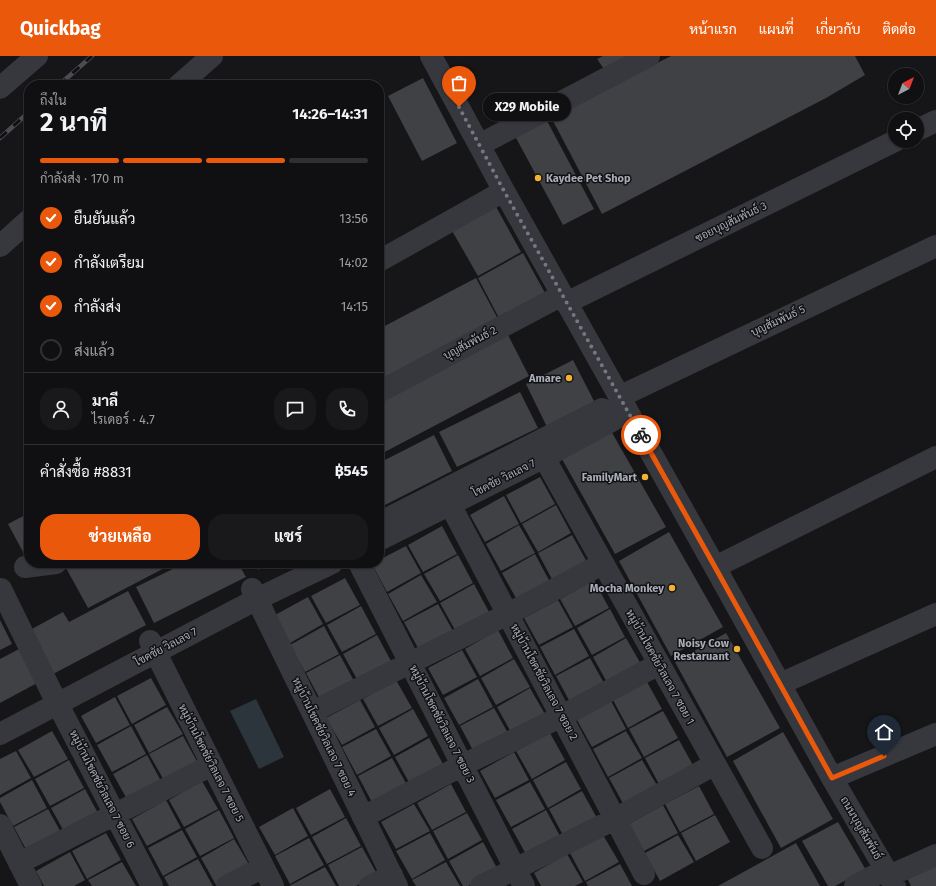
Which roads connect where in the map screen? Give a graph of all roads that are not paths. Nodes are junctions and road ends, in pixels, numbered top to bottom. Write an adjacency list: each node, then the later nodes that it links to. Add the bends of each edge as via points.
1 (37, 56): 6 (street)
2 (212, 56): 5 (street)
3 (431, 56): 10 (street, ถนนบุญสัมพันธ์)
4 (649, 56): 10 (street)
5 (186, 80)
6 (0, 88)
7 (936, 121): 8 (street)
8 (924, 127)
9 (888, 144): 16 (street, ซอยบุญสัมพันธ์ 3)
10 (479, 145): 11 (street, ถนนบุญสัมพันธ์)
11 (504, 191): 15 (street); 16 (street, ถนนบุญสัมพันธ์)
12 (24, 224): 13 (street)
13 (0, 246)
14 (936, 246): 18 (street, บุญสัมพันธ์ 5)
15 (384, 258)
16 (564, 299): 17 (street, บุญสัมพันธ์ 2); 18 (street, ถนนบุญสัมพันธ์)
17 (384, 389)
18 (623, 403): 19 (street, โชคชัย วิลเลจ 7); 25 (street, ถนนบุญสัมพันธ์)
19 (540, 451): 21 (street, โชคชัย วิลเลจ 7); 24 (street, หมู่บ้านโชคชัยวิลเลจ 7 ซอย 1)
20 (936, 457): 25 (street)
21 (446, 498): 22 (street, โชคชัย วิลเลจ 7); 23 (street, โชคชัย วิลเลจ 7); 31 (street, หมู่บ้านโชคชัยวิลเลจ 7 ซอย 2)
22 (384, 521)
23 (384, 537)
24 (602, 564): 31 (street); 35 (street, หมู่บ้านโชคชัยวิลเลจ 7 ซอย 1)
25 (715, 567): 36 (street, ถนนบุญสัมพันธ์)
26 (294, 568): 30 (street, โชคชัย วิลเลจ 7)
27 (319, 568): 30 (street, โชคชัย วิลเลจ 7)
28 (362, 568): 34 (street, หมู่บ้านโชคชัยวิลเลจ 7 ซอย 3)
29 (1, 589): 37 (street, หมู่บ้านโชคชัยวิลเลจ 7 ซอย 6)
30 (254, 594): 33 (street, โชคชัย วิลเลจ 7); 38 (street, หมู่บ้านโชคชัยวิลเลจ 7 ซอย 4)
31 (508, 614): 34 (street); 39 (street, หมู่บ้านโชคชัยวิลเลจ 7 ซอย 2)
32 (936, 614): 36 (street)
33 (152, 647): 37 (street, โชคชัย วิลเลจ 7); 44 (street, หมู่บ้านโชคชัยวิลเลจ 7 ซอย 5)
34 (410, 662): 38 (street); 45 (street, หมู่บ้านโชคชัยวิลเลจ 7 ซอย 3)
35 (659, 664): 39 (street); 43 (street, หมู่บ้านโชคชัยวิลเลจ 7 ซอย 1)
36 (780, 684): 46 (street, ถนนบุญสัมพันธ์)
37 (55, 698): 40 (street, โชคชัย วิลเลจ 7); 41 (street, โชคชัย วิลเลจ 7); 47 (street, หมู่บ้านโชคชัยวิลเลจ 7 ซอย 6)
38 (312, 712): 48 (street, หมู่บ้านโชคชัยวิลเลจ 7 ซอย 4)
39 (562, 716): 45 (street); 49 (street, หมู่บ้านโชคชัยวิลเลจ 7 ซอย 2)
40 (0, 718)
41 (0, 734)
42 (936, 734): 46 (street)
43 (715, 764): 49 (street); 51 (street, หมู่บ้านโชคชัยวิลเลจ 7 ซอย 1)
44 (212, 765): 47 (street); 54 (street, หมู่บ้านโชคชัยวิลเลจ 7 ซอย 5)
45 (463, 765): 48 (street); 56 (street, หมู่บ้านโชคชัยวิลเลจ 7 ซอย 3)
46 (832, 778): 57 (street, ถนนบุญสัมพันธ์)
47 (116, 815): 53 (street); 60 (street, หมู่บ้านโชคชัยวิลเลจ 7 ซอย 6)
48 (363, 817): 58 (street, หมู่บ้านโชคชัยวิลเลจ 7 ซอย 4)
49 (615, 819): 55 (street, หมู่บ้านโชคชัยวิลเลจ 7 ซอย 2); 56 (street)
50 (0, 825): 53 (street)
51 (762, 848)
52 (936, 855): 57 (street)
53 (19, 864): 59 (street)
54 (263, 867): 61 (street); 62 (street, หมู่บ้านโชคชัยวิลเลจ 7 ซอย 5)
55 (644, 874)
56 (520, 877): 64 (street)
57 (890, 877): 65 (street)
58 (394, 881): 63 (street)
59 (31, 886)
60 (152, 886)
61 (226, 886)
62 (273, 886)
63 (370, 886)
64 (481, 886)
65 (855, 886)

